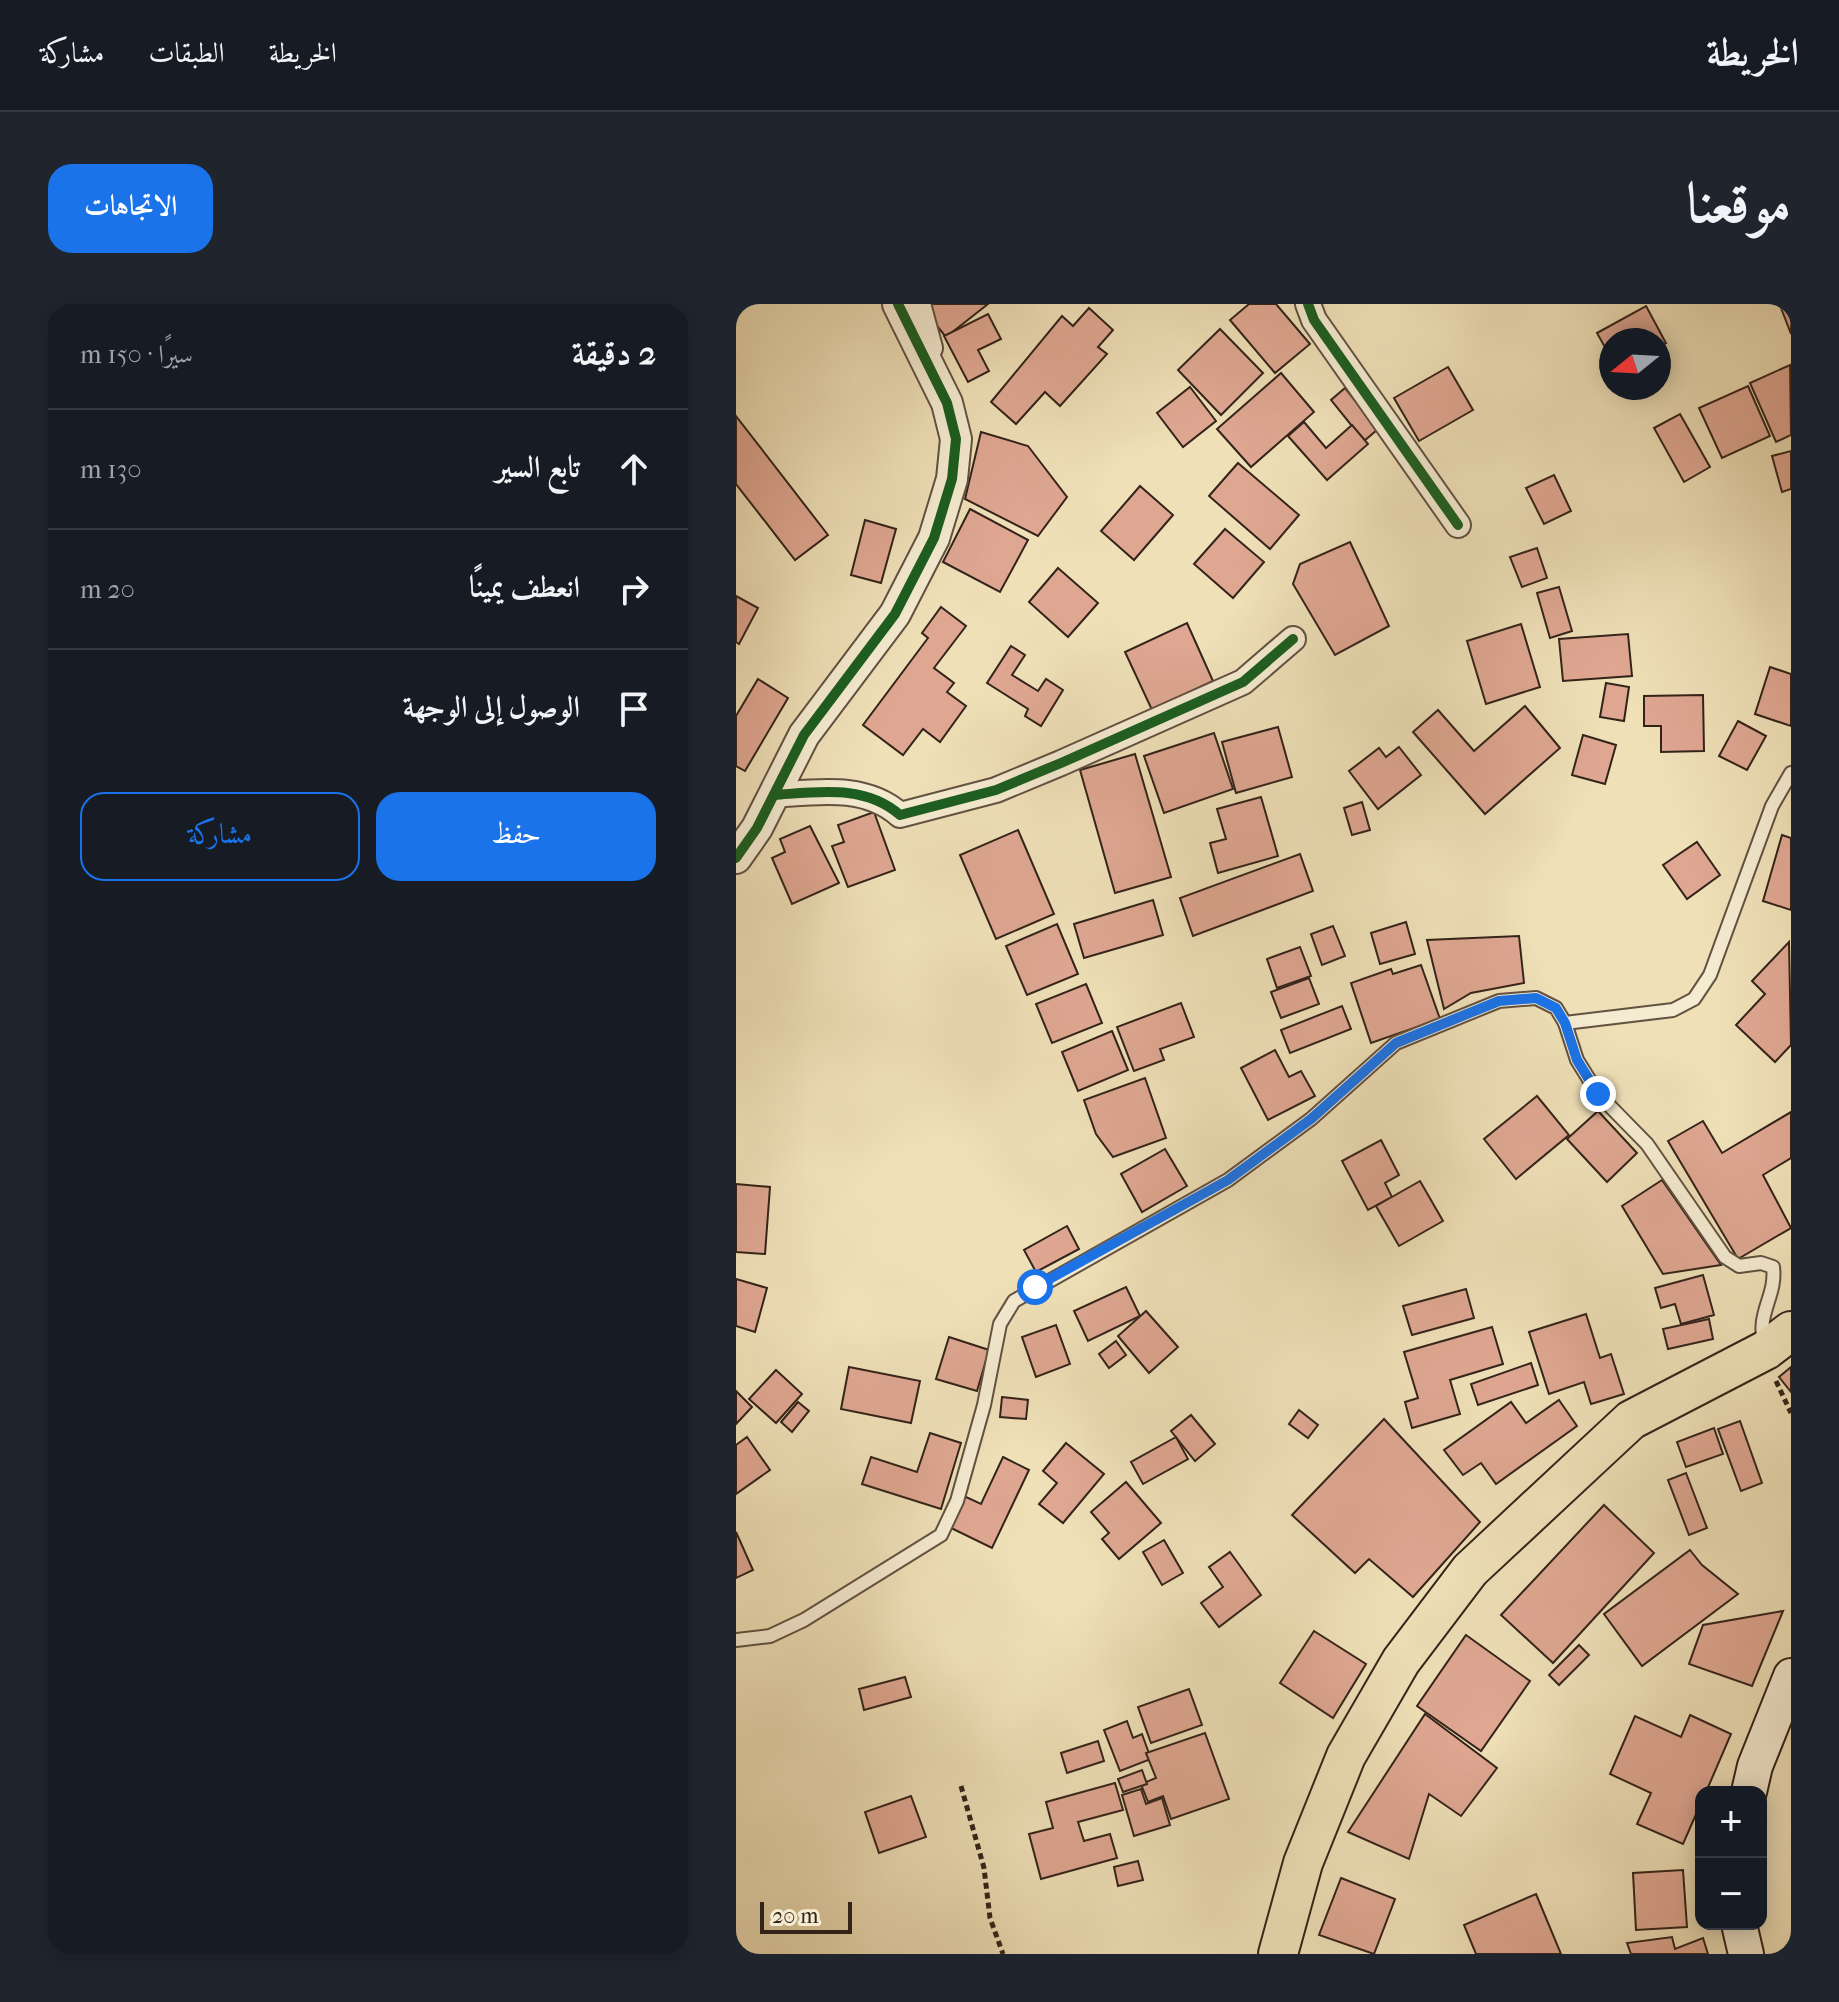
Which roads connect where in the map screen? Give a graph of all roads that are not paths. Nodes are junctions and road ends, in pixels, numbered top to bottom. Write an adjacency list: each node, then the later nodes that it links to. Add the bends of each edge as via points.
1 (898, 304): 4 (street)
2 (918, 304): 4 (street)
3 (1308, 304): 5 (street, via 1314,320)
4 (939, 385): 8 (street, via 956,439 952,479 934,538 895,614 804,735)
5 (1458, 525)
6 (1293, 639): 8 (street, via 1243,682 996,790 900,815 885,802 856,793)
7 (1791, 773): 10 (lane, via 1772,806 1710,975 1694,999 1673,1010)
8 (774, 795): 9 (street)
9 (736, 858)
10 (1565, 1023): 11 (lane, via 1577,1060 1598,1094 1647,1144 1725,1257 1739,1266 1773,1267 1775,1280 1759,1328); 12 (lane, via 1556,1008 1536,998 1499,1001 1396,1043 1311,1119 1228,1180 1014,1301 1000,1324 984,1405 957,1501 941,1535 804,1620 770,1636)
11 (1778, 1340): 16 (main road, via 1631,1420 1470,1570 1401,1661 1346,1756 1303,1863)
12 (736, 1640)
13 (1791, 1676): 14 (main road)
14 (1750, 1786)
15 (1740, 1930): 17 (main road)
16 (1278, 1954)
17 (1746, 1954)

